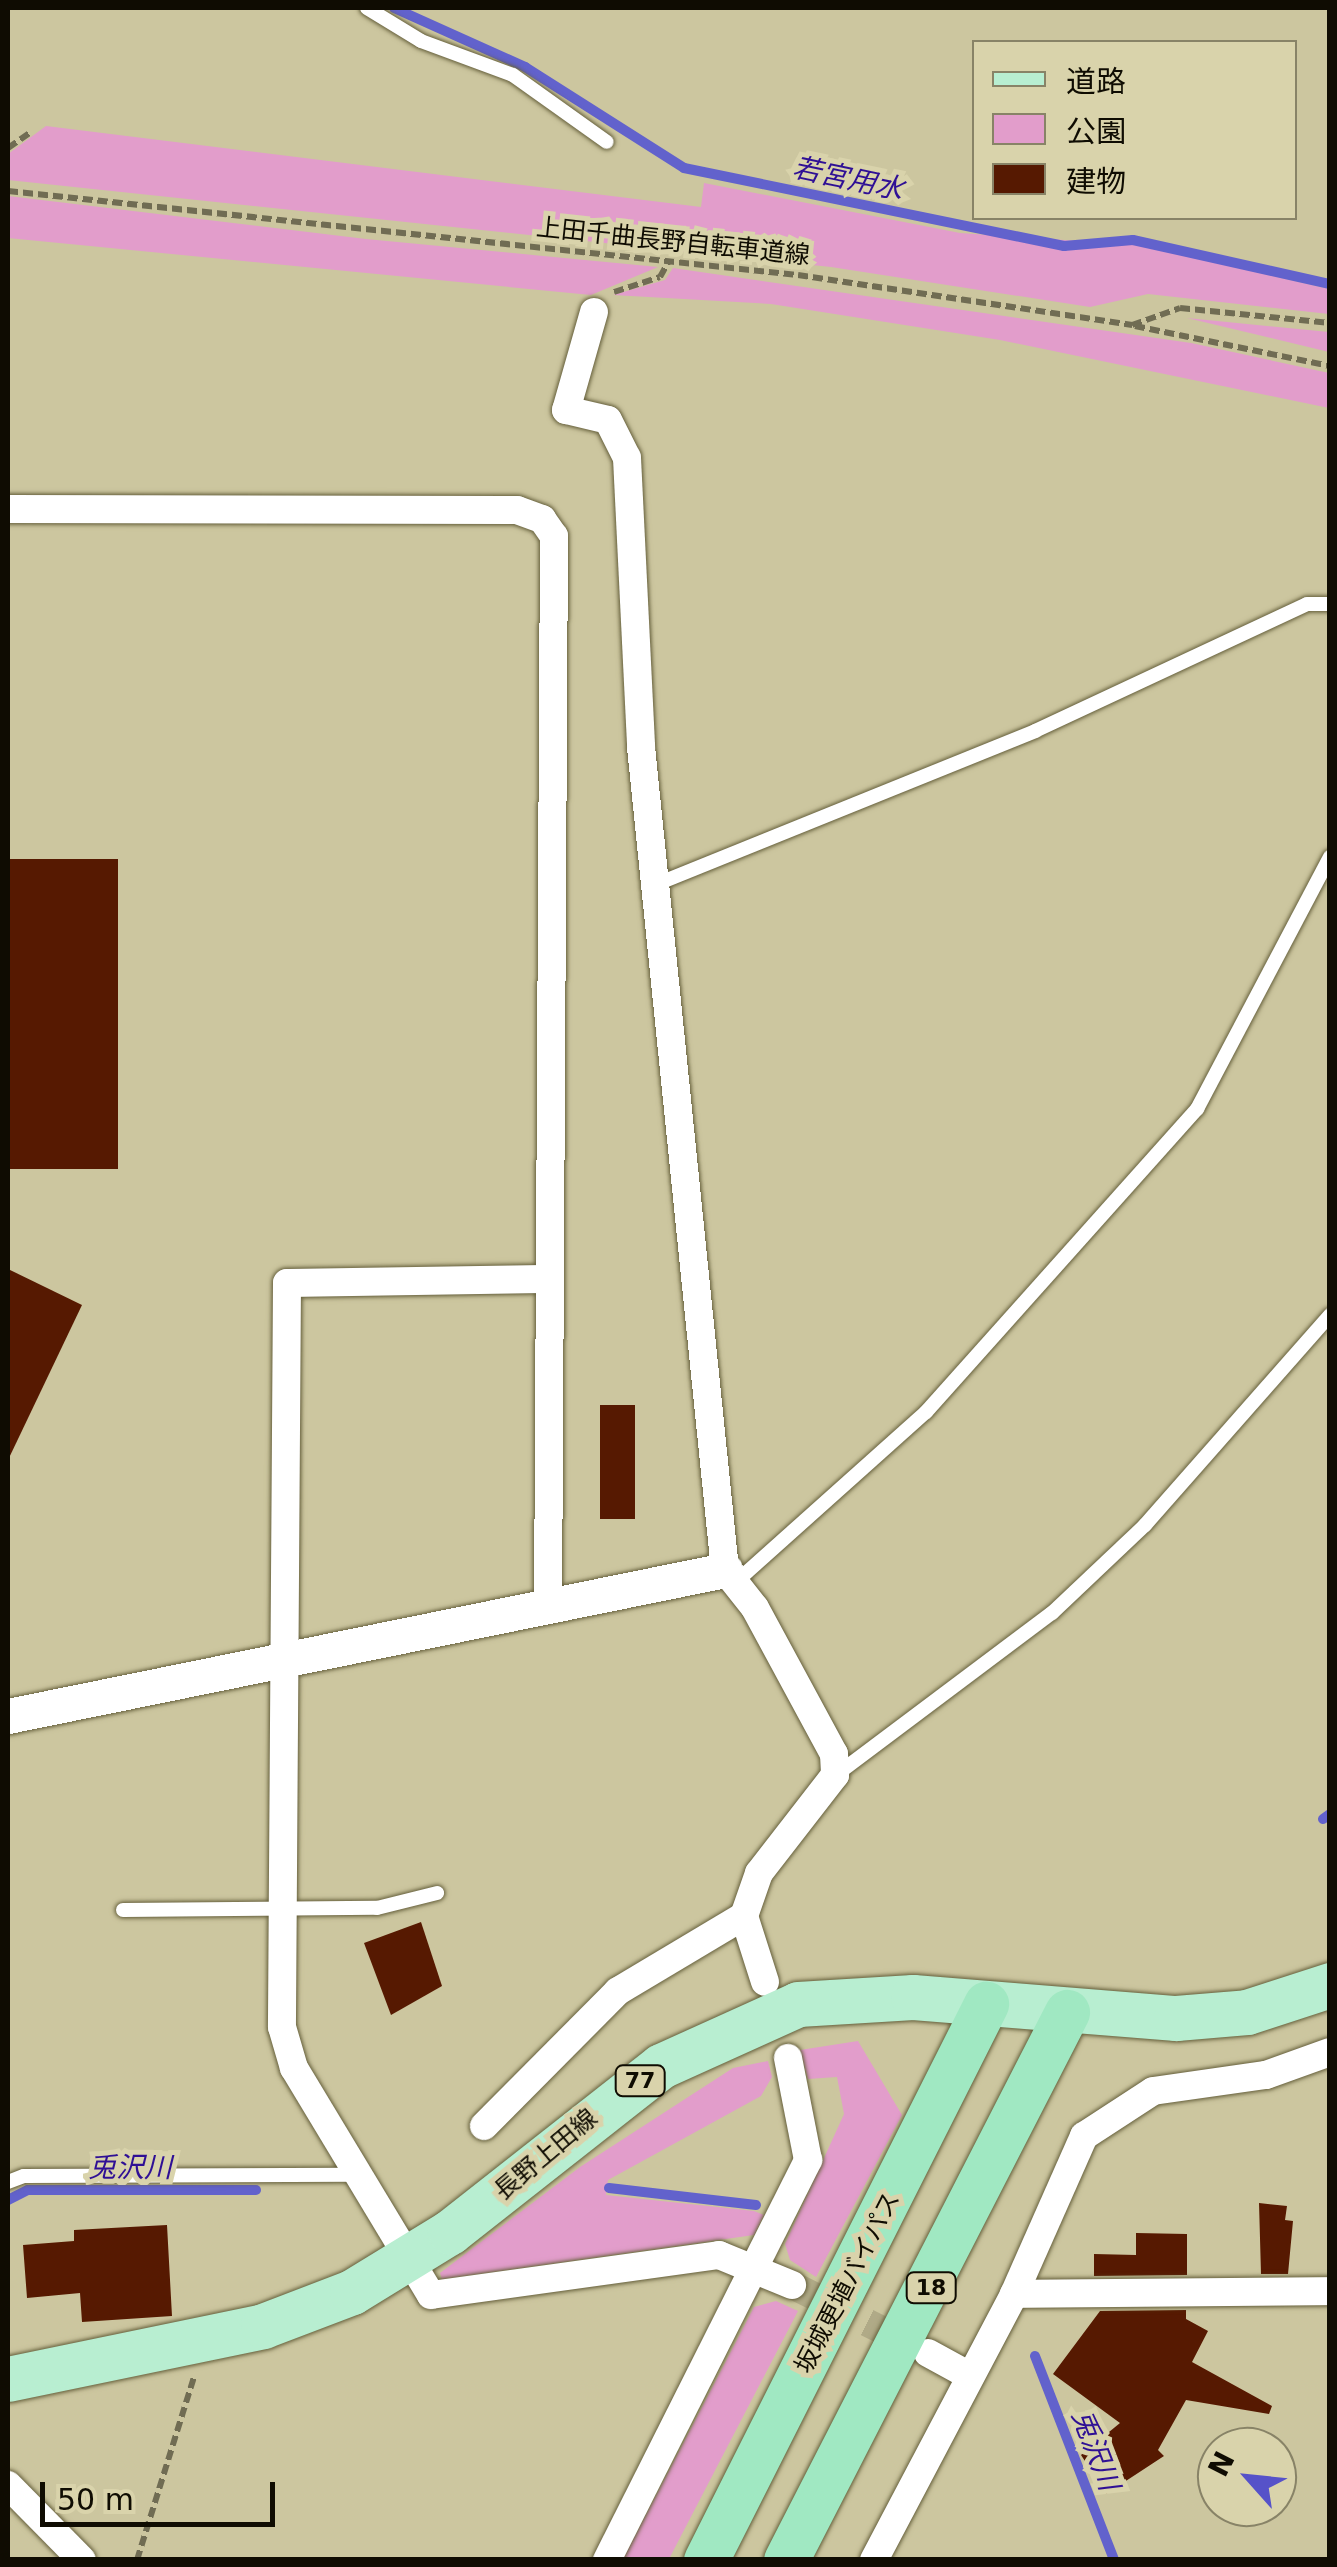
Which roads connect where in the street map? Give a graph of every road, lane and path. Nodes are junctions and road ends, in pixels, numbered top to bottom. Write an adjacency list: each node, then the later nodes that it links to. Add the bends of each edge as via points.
1 (367, 8): 3 (lane, via 422,41 513,75)
2 (32, 132): 4 (path)
3 (607, 142)
4 (8, 148)
5 (8, 190): 6 (path, 上田千曲長野自転車道線)
6 (669, 261): 7 (path, via 660,277 599,297); 9 (path, 上田千曲長野自転車道線)
7 (594, 312): 14 (street, via 566,410 608,420 627,458)
8 (1330, 324): 9 (path, 上田千曲長野自転車道線, via 1180,308)
9 (1132, 325): 10 (path)
10 (1330, 366)
11 (8, 509): 15 (street, via 517,510 542,520 554,536)
12 (1330, 604): 14 (lane, via 1307,604 1035,731)
13 (1330, 857): 17 (lane, via 1197,1110 926,1412)
14 (657, 884): 17 (street)
15 (544, 1278): 18 (street); 19 (street, via 287,1283)
16 (1330, 1316): 21 (lane, via 1145,1524 1052,1613)
17 (732, 1575): 18 (street); 21 (street, via 834,1754)
18 (548, 1607): 19 (street)
19 (280, 1662): 20 (street); 23 (street)
20 (8, 1716)
21 (835, 1776): 25 (street, via 759,1873)
22 (437, 1893): 23 (lane, via 377,1908)
23 (281, 1908): 24 (lane); 33 (street, via 282,2026 294,2068)
24 (124, 1910)
25 (744, 1916): 26 (street); 32 (street, via 618,1991)
26 (765, 1982)
27 (1330, 1985): 29 (main road, 長野上田線 / 77, via 1289,2003 1215,2017)
28 (986, 2004): 29 (main road, 長野上田線 / 77); 35 (main road, 長野上田線 / 77, via 832,1999 735,2026 608,2104); 48 (highway, 坂城更埴バイパス)
29 (1067, 2012): 49 (highway, 18)
30 (1330, 2052): 39 (street, via 1266,2076 1152,2091 1084,2136)
31 (788, 2058): 36 (street, via 808,2160)
32 (484, 2126)
33 (354, 2175): 34 (lane, via 24,2176); 35 (street)
34 (8, 2182)
35 (408, 2262): 36 (street, via 427,2292 446,2297 719,2255); 40 (main road, 長野上田線 / 77, via 319,2306)
36 (754, 2267): 37 (street); 47 (street)
37 (792, 2285)
38 (1330, 2291): 39 (street)
39 (1014, 2294): 42 (street)
40 (201, 2341): 43 (main road, 長野上田線 / 77); 46 (path)
41 (928, 2354): 42 (street)
42 (970, 2376): 50 (street)
43 (8, 2380)
44 (8, 2485): 45 (street)
45 (82, 2560)
46 (137, 2560)
47 (607, 2560)
48 (706, 2560)
49 (786, 2560)
50 (874, 2560)

